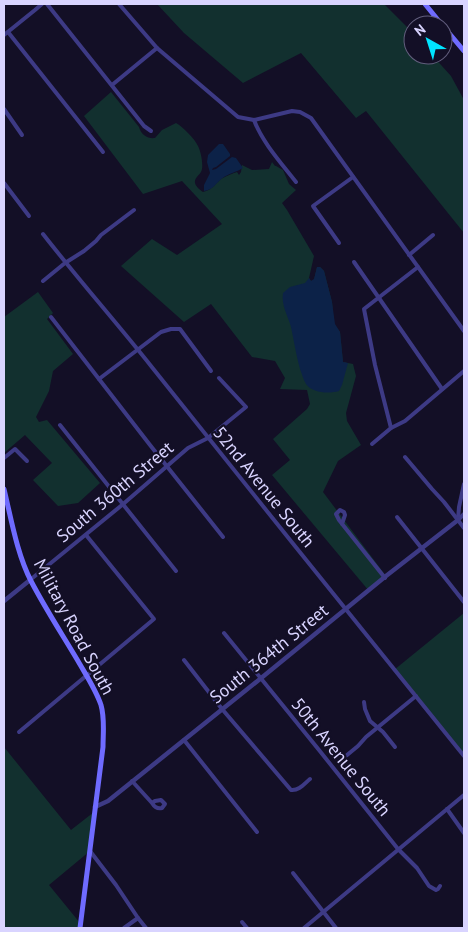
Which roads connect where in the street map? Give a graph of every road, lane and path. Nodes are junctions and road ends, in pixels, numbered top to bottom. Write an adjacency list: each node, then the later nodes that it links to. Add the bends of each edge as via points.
1 (42, 4): 6 (street)
2 (47, 4): 10 (street)
3 (119, 4): 8 (street)
4 (425, 4): 5 (main road)
5 (434, 15)
6 (5, 34): 15 (street)
7 (453, 37): 9 (main road)
8 (157, 48): 10 (street); 12 (street, via 234,115)
9 (464, 51)
10 (112, 86): 13 (street)
11 (4, 109): 14 (street)
12 (254, 120): 16 (street, via 292,111 311,118); 17 (street, via 265,141)
13 (151, 131)
14 (22, 135)
15 (103, 152)
16 (353, 176): 23 (street, via 313,206); 24 (street)
17 (296, 182)
18 (4, 183): 20 (street)
19 (134, 210): 26 (street)
20 (29, 216)
21 (43, 234): 26 (street, 52nd Avenue South)
22 (433, 235): 24 (street)
23 (339, 243)
24 (409, 255): 27 (street)
25 (354, 262): 29 (street)
26 (65, 263): 28 (street); 32 (street, 52nd Avenue South)
27 (418, 267): 29 (street); 31 (street)
28 (43, 280)
29 (379, 298): 37 (street); 39 (street, via 364,309)
30 (51, 317): 36 (street)
31 (464, 331)
32 (137, 350): 33 (street, via 161,332 180,329); 36 (street); 40 (street, 52nd Avenue South)
33 (211, 371)
34 (464, 371): 37 (street)
35 (219, 378): 40 (street, South 360th Street, via 246,407)
36 (99, 379): 45 (street)
37 (442, 389): 39 (street)
38 (60, 425): 48 (street)
39 (391, 428): 41 (street)
40 (208, 438): 45 (street, South 360th Street, via 188,448); 62 (street, 52nd Avenue South)
41 (372, 444)
42 (405, 456): 51 (street)
43 (4, 458): 44 (street, via 15,449)
44 (27, 461)
45 (167, 467): 48 (street, South 360th Street); 55 (street)
46 (464, 484): 51 (street)
47 (4, 489): 59 (main road, Military Road South)
48 (122, 505): 54 (street, South 360th Street); 57 (street)
49 (464, 514): 51 (street)
50 (397, 517): 56 (street)
51 (458, 520): 53 (street); 56 (street, South 364th Street)
52 (342, 524): 58 (street)
53 (464, 528)
54 (86, 535): 59 (street, South 360th Street); 65 (street, via 154,619)
55 (223, 537)
56 (422, 549): 58 (street, South 364th Street); 61 (street)
57 (176, 571)
58 (385, 578): 62 (street, South 364th Street)
59 (30, 580): 60 (street, South 360th Street); 65 (main road, Military Road South)
60 (4, 601)
61 (464, 602)
62 (346, 610): 66 (street, South 364th Street); 67 (street, 52nd Avenue South)
63 (224, 633): 66 (street, 50th Avenue South)
64 (184, 660): 69 (street)
65 (86, 675): 71 (street); 80 (main road, Military Road South, via 100,705 104,725)
66 (260, 679): 69 (street, South 364th Street); 84 (street, 50th Avenue South)
67 (416, 696): 70 (street); 74 (street, 52nd Avenue South)
68 (364, 702): 70 (street, via 370,721)
69 (222, 709): 72 (street, South 364th Street); 76 (street, via 290,790)
70 (378, 727): 73 (street); 75 (street)
71 (19, 732)
72 (184, 740): 77 (street, South 364th Street); 82 (street)
73 (395, 747)
74 (464, 756)
75 (342, 760)
76 (310, 779)
77 (132, 781): 79 (street); 80 (street, South 364th Street, via 108,801)
78 (464, 795): 81 (street)
79 (152, 803)
80 (95, 806): 85 (main road, Military Road South)
81 (447, 809): 83 (street); 84 (street)
82 (257, 832)
83 (464, 833)
84 (398, 850): 87 (street, 50th Avenue South, via 417,868 430,887 436,890); 88 (street)
85 (90, 851): 89 (street); 91 (main road, Military Road South)
86 (293, 873): 88 (street)
87 (440, 886)
88 (324, 912): 95 (street); 96 (street)
89 (138, 918): 92 (street); 93 (street)
90 (242, 922): 94 (street)
91 (80, 928)
92 (124, 928)
93 (146, 928)
94 (247, 928)
95 (304, 928)
96 (336, 928)

